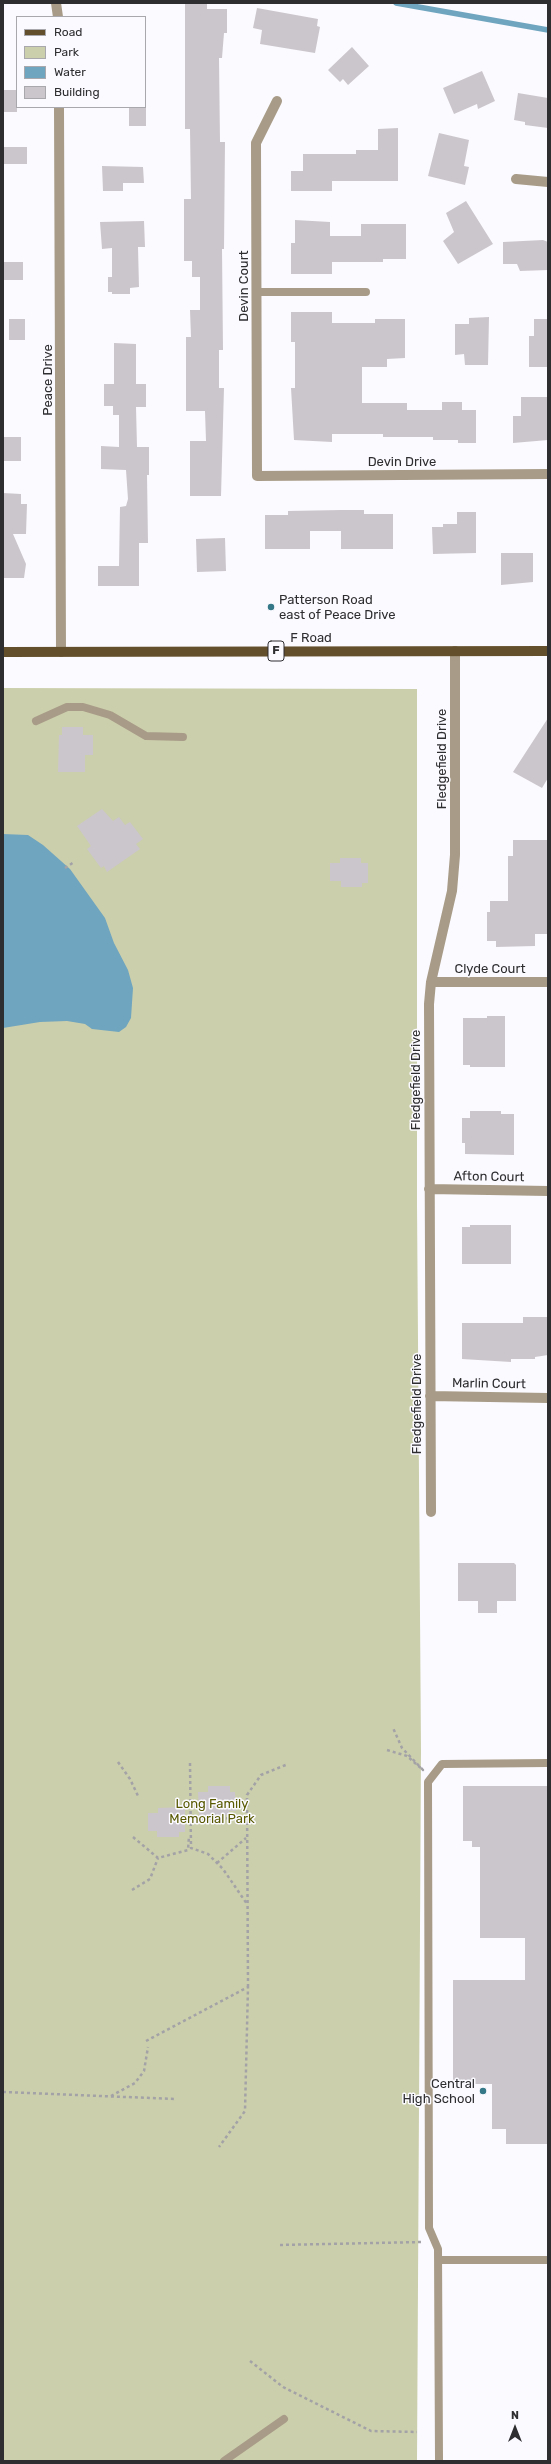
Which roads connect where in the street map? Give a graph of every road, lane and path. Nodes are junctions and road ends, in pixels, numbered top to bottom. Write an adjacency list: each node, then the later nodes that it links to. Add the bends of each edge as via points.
1 (56, 3): 2 (street)
2 (58, 16)
3 (277, 101): 7 (street, Devin Court, via 256,143)
4 (59, 108): 14 (street, Peace Drive)
5 (516, 179): 6 (street)
6 (548, 182)
7 (256, 292): 8 (lane); 10 (street, Devin Court)
8 (366, 292)
9 (548, 474): 10 (street, Devin Drive)
10 (257, 476)
11 (454, 651): 12 (main road, F Road / F); 14 (main road, F Road / F); 19 (street, Fledgefield Drive, via 456,855 452,890)
12 (548, 651)
13 (3, 652): 14 (main road, F Road / F)
14 (61, 652)
15 (36, 721): 16 (lane, via 67,707 83,707 110,715 146,736)
16 (183, 737)
17 (74, 862): 18 (path)
18 (65, 868)
19 (431, 982): 20 (street, Clyde Court); 21 (street, Fledgefield Drive)
20 (548, 982)
21 (429, 1189): 22 (street, Afton Court); 23 (street, Fledgefield Drive)
22 (548, 1191)
23 (430, 1396): 24 (street, Marlin Court); 25 (street, Fledgefield Drive)
24 (548, 1398)
25 (431, 1512)
26 (393, 1728): 27 (path, via 402,1748 423,1770 407,1756)
27 (387, 1750)
28 (118, 1762): 32 (path, via 130,1779)
29 (190, 1763): 33 (path)
30 (548, 1763): 48 (lane, via 442,1764 428,1782 429,2228)
31 (288, 1764): 34 (path, via 261,1775 247,1795)
32 (138, 1798)
33 (191, 1818): 34 (path); 37 (path, via 188,1850); 38 (path, via 191,1848 208,1854)
34 (247, 1818): 36 (path)
35 (133, 1837): 37 (path)
36 (247, 1838): 38 (path); 40 (path)
37 (158, 1858): 39 (path, via 150,1879)
38 (217, 1863): 40 (path)
39 (132, 1890)
40 (247, 1904): 41 (path)
41 (248, 1987): 42 (path); 47 (path, via 245,2111)
42 (146, 2041)
43 (148, 2047): 45 (path, via 144,2071 136,2083)
44 (3, 2092): 45 (path)
45 (111, 2096): 46 (path)
46 (175, 2100)
47 (220, 2147)
48 (435, 2242): 49 (path); 50 (lane)
49 (280, 2245)
50 (438, 2260): 51 (lane); 56 (lane)
51 (548, 2260)
52 (250, 2361): 54 (path, via 283,2387 371,2431)
53 (284, 2420): 55 (lane)
54 (417, 2432)
55 (224, 2461)
56 (439, 2461)

